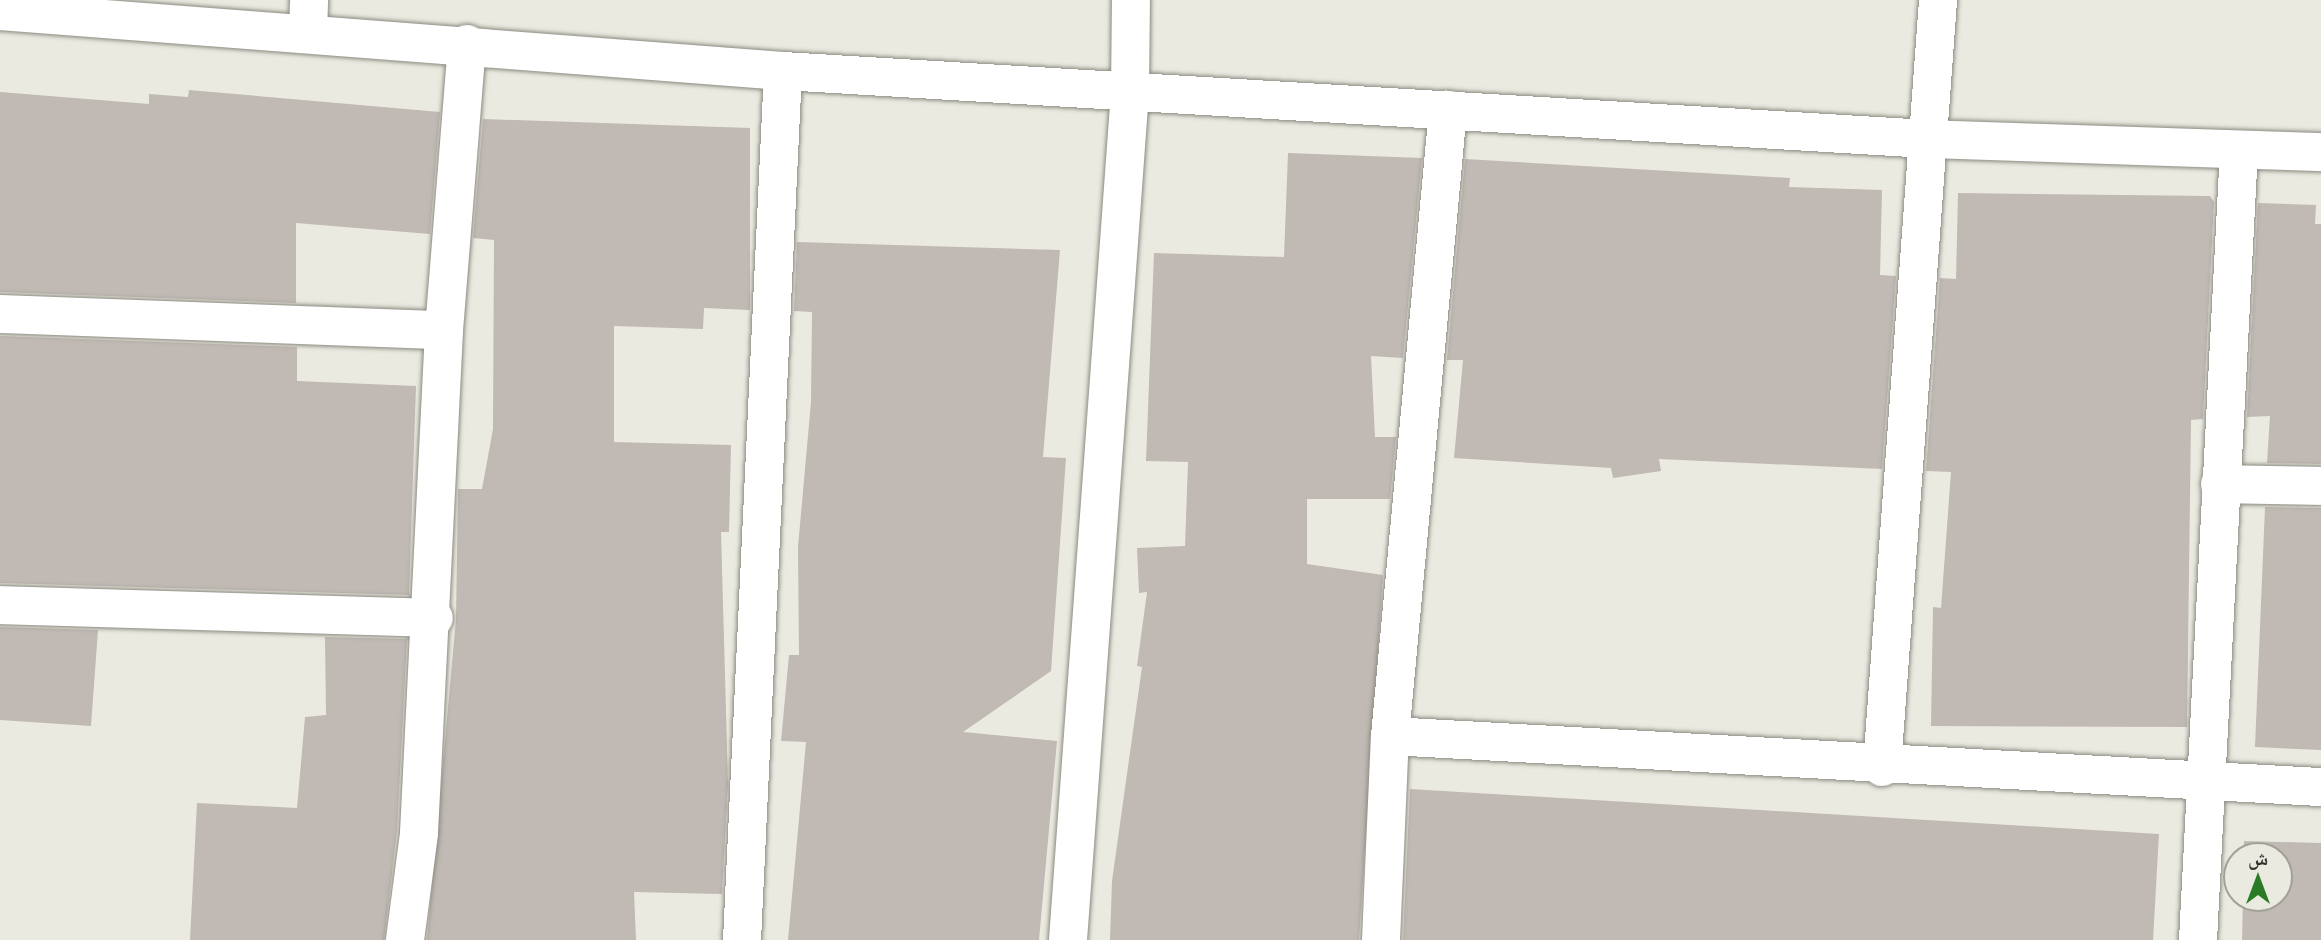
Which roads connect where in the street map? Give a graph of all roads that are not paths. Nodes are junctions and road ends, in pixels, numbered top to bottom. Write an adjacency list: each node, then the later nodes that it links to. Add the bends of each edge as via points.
1 (1131, 0): 7 (street)
2 (1938, 0): 9 (street)
3 (0, 11): 4 (street)
4 (309, 16): 5 (street)
5 (467, 44): 6 (street); 13 (street)
6 (783, 71): 7 (street); 23 (street)
7 (1130, 91): 8 (street); 24 (street)
8 (1448, 110): 9 (street); 18 (street)
9 (1927, 139): 10 (street); 19 (street)
10 (2239, 150): 11 (street); 14 (street)
11 (2321, 152)
12 (0, 314): 13 (street)
13 (444, 330): 17 (street)
14 (2220, 484): 15 (street); 20 (street)
15 (2321, 486)
16 (0, 605): 17 (street)
17 (434, 618): 22 (street)
18 (1390, 736): 19 (street); 25 (street)
19 (1882, 766): 20 (street)
20 (2208, 783): 21 (street); 26 (street)
21 (2321, 787)
22 (405, 940)
23 (742, 940)
24 (1068, 940)
25 (1381, 940)
26 (2198, 940)

